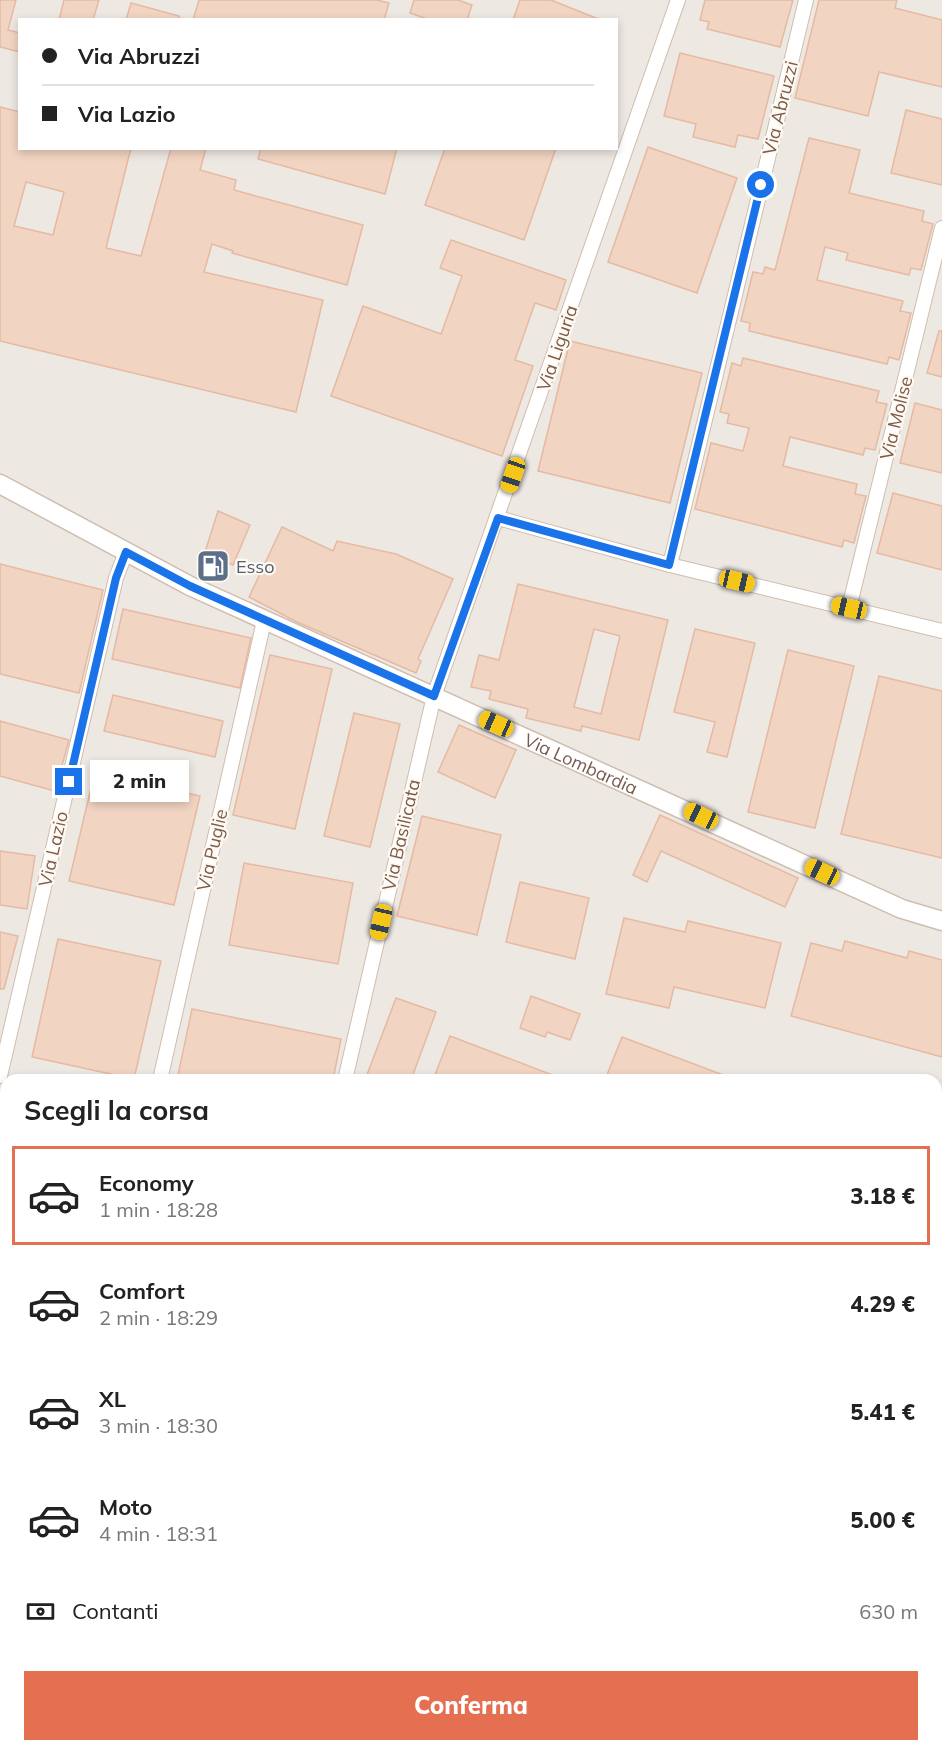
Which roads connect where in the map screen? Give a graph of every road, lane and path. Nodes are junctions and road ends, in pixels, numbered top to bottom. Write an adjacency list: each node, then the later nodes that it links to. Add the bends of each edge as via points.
1 (678, 0): 5 (street, Via Liguria)
2 (806, 0): 7 (street, Via Abruzzi)
3 (942, 228): 8 (street, Via Molise)
4 (0, 484): 6 (street, Via Lombardia)
5 (498, 518): 7 (street); 11 (street, Via Liguria)
6 (126, 552): 9 (street, Via Lombardia); 13 (street, Via Lazio, via 116,578)
7 (669, 565): 8 (street)
8 (849, 608): 10 (street)
9 (264, 621): 11 (street, Via Lombardia); 14 (street, Via Puglie)
10 (942, 631)
11 (434, 696): 12 (street, Via Lombardia, via 902,909); 15 (street, Via Basilicata)
12 (942, 921)
13 (0, 1074)
14 (161, 1074)
15 (346, 1074)

